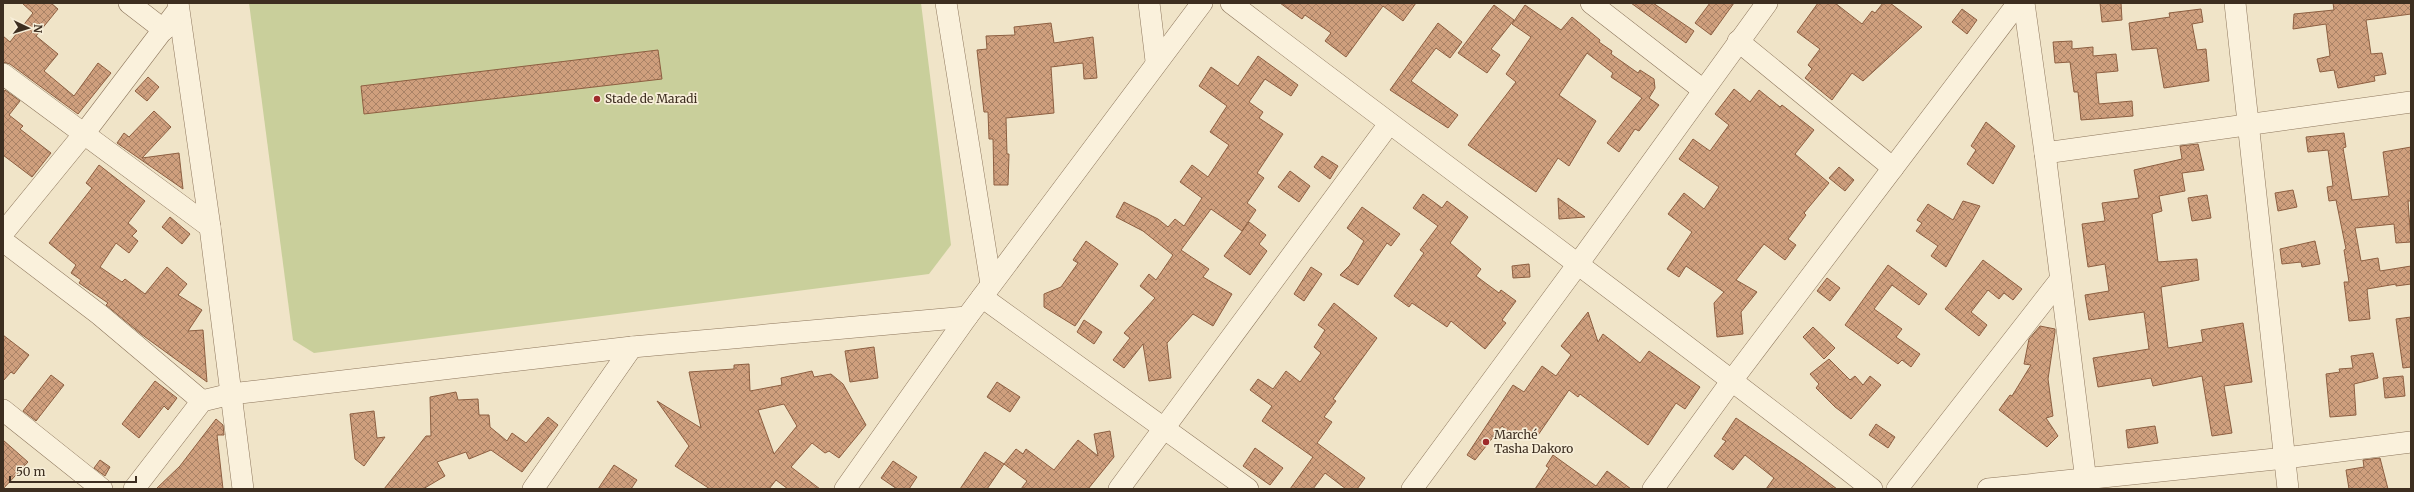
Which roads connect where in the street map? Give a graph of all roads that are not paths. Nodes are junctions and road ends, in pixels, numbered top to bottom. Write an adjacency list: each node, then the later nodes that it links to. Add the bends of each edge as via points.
1 (129, 3): 12 (street)
2 (946, 3): 28 (street)
3 (1149, 3): 14 (street)
4 (1202, 3): 14 (street)
5 (1231, 3): 18 (street)
6 (1591, 3): 16 (street)
7 (1767, 3): 13 (street)
8 (2018, 3): 22 (street)
9 (2024, 3): 21 (street)
10 (2235, 3): 19 (street)
11 (178, 7): 12 (street); 23 (street)
12 (164, 30): 20 (street)
13 (1738, 41): 16 (street); 22 (street)
14 (1156, 61): 28 (street)
15 (3, 74): 20 (street)
16 (1703, 90): 26 (street)
17 (2411, 102): 19 (street)
18 (1389, 124): 26 (street); 35 (street)
19 (2248, 124): 21 (street); 37 (street)
20 (83, 134): 23 (street); 24 (street)
21 (2045, 153): 27 (street)
22 (1893, 168): 31 (street)
23 (210, 227): 32 (street)
24 (3, 233)
25 (3, 241): 33 (street, via 100,315)
26 (1578, 264): 31 (street); 46 (street)
27 (2060, 280): 38 (street); 49 (street)
28 (987, 290): 29 (street); 35 (street)
29 (967, 317): 30 (street); 43 (street)
30 (632, 347): 32 (street); 42 (street)
31 (1732, 380): 47 (street); 48 (street)
32 (231, 394): 33 (street); 41 (street)
33 (202, 401): 40 (street)
34 (3, 410): 39 (street)
35 (1165, 427): 44 (street); 45 (street)
36 (2411, 442): 37 (street)
37 (2285, 458): 38 (street); 51 (street)
38 (2086, 483): 50 (street)
39 (102, 489)
40 (134, 489)
41 (243, 489)
42 (533, 489)
43 (845, 489)
44 (1119, 489)
45 (1248, 489)
46 (1412, 489)
47 (1653, 489)
48 (1872, 489)
49 (1897, 489)
50 (1988, 489)
51 (2288, 489)

